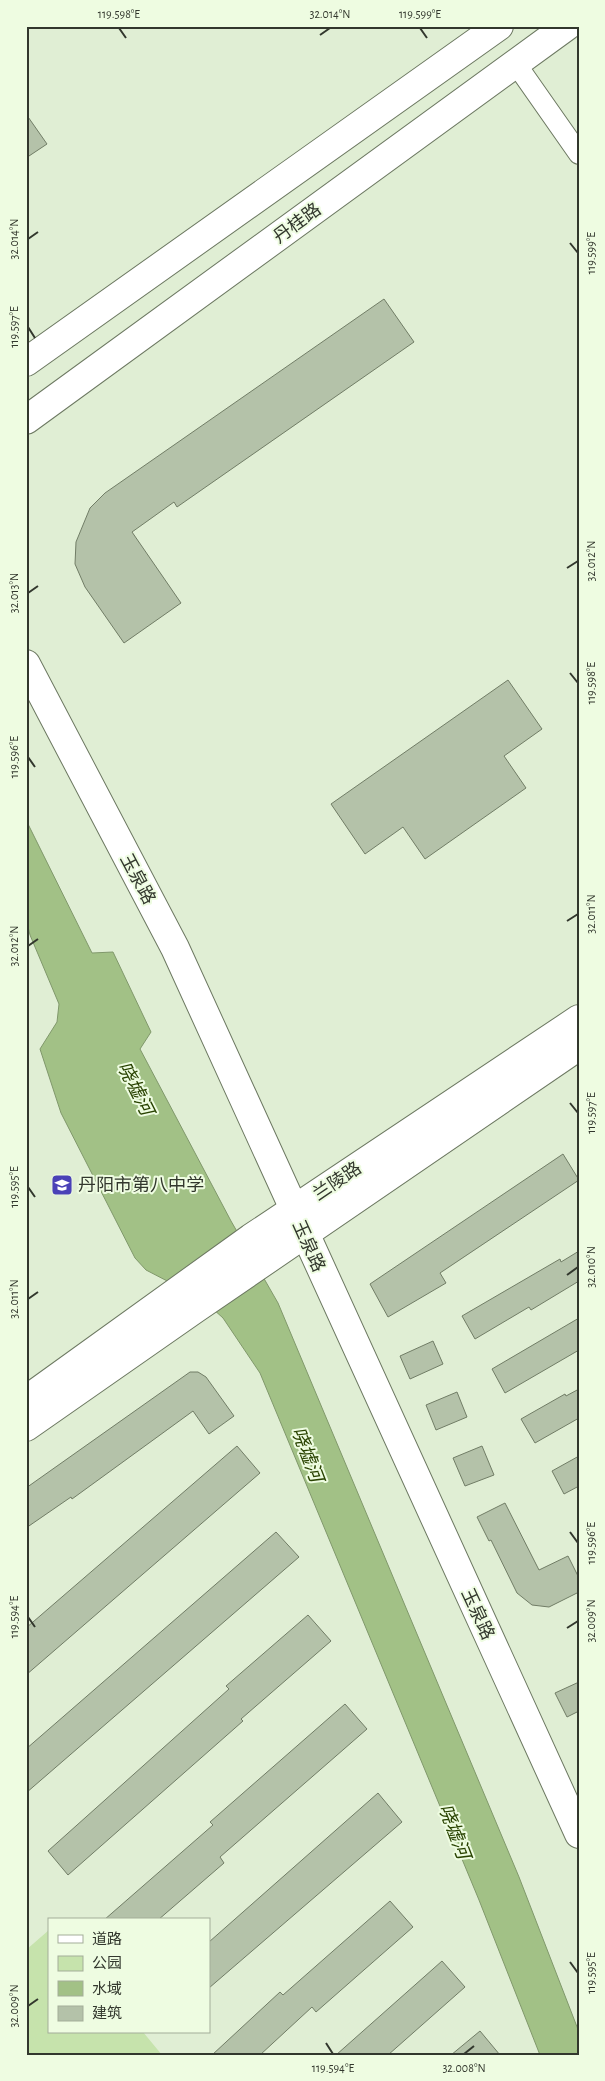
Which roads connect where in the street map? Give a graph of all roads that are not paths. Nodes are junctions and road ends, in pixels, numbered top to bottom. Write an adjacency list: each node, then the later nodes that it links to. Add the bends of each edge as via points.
1 (499, 26): 5 (street)
2 (567, 26): 3 (street, 丹桂路)
3 (516, 64): 4 (street); 6 (street, 丹桂路)
4 (579, 154)
5 (26, 362)
6 (26, 420)
7 (26, 664): 10 (street, 玉泉路, via 175,948)
8 (579, 1019): 10 (street, 兰陵路)
9 (579, 1046): 10 (street, 兰陵路)
10 (299, 1222): 11 (street, 兰陵路, via 268,1258); 11 (street, 兰陵路, via 251,1238); 14 (street, 玉泉路)
11 (185, 1302): 12 (street, 兰陵路); 13 (street, 兰陵路)
12 (26, 1400)
13 (26, 1427)
14 (579, 1834)

